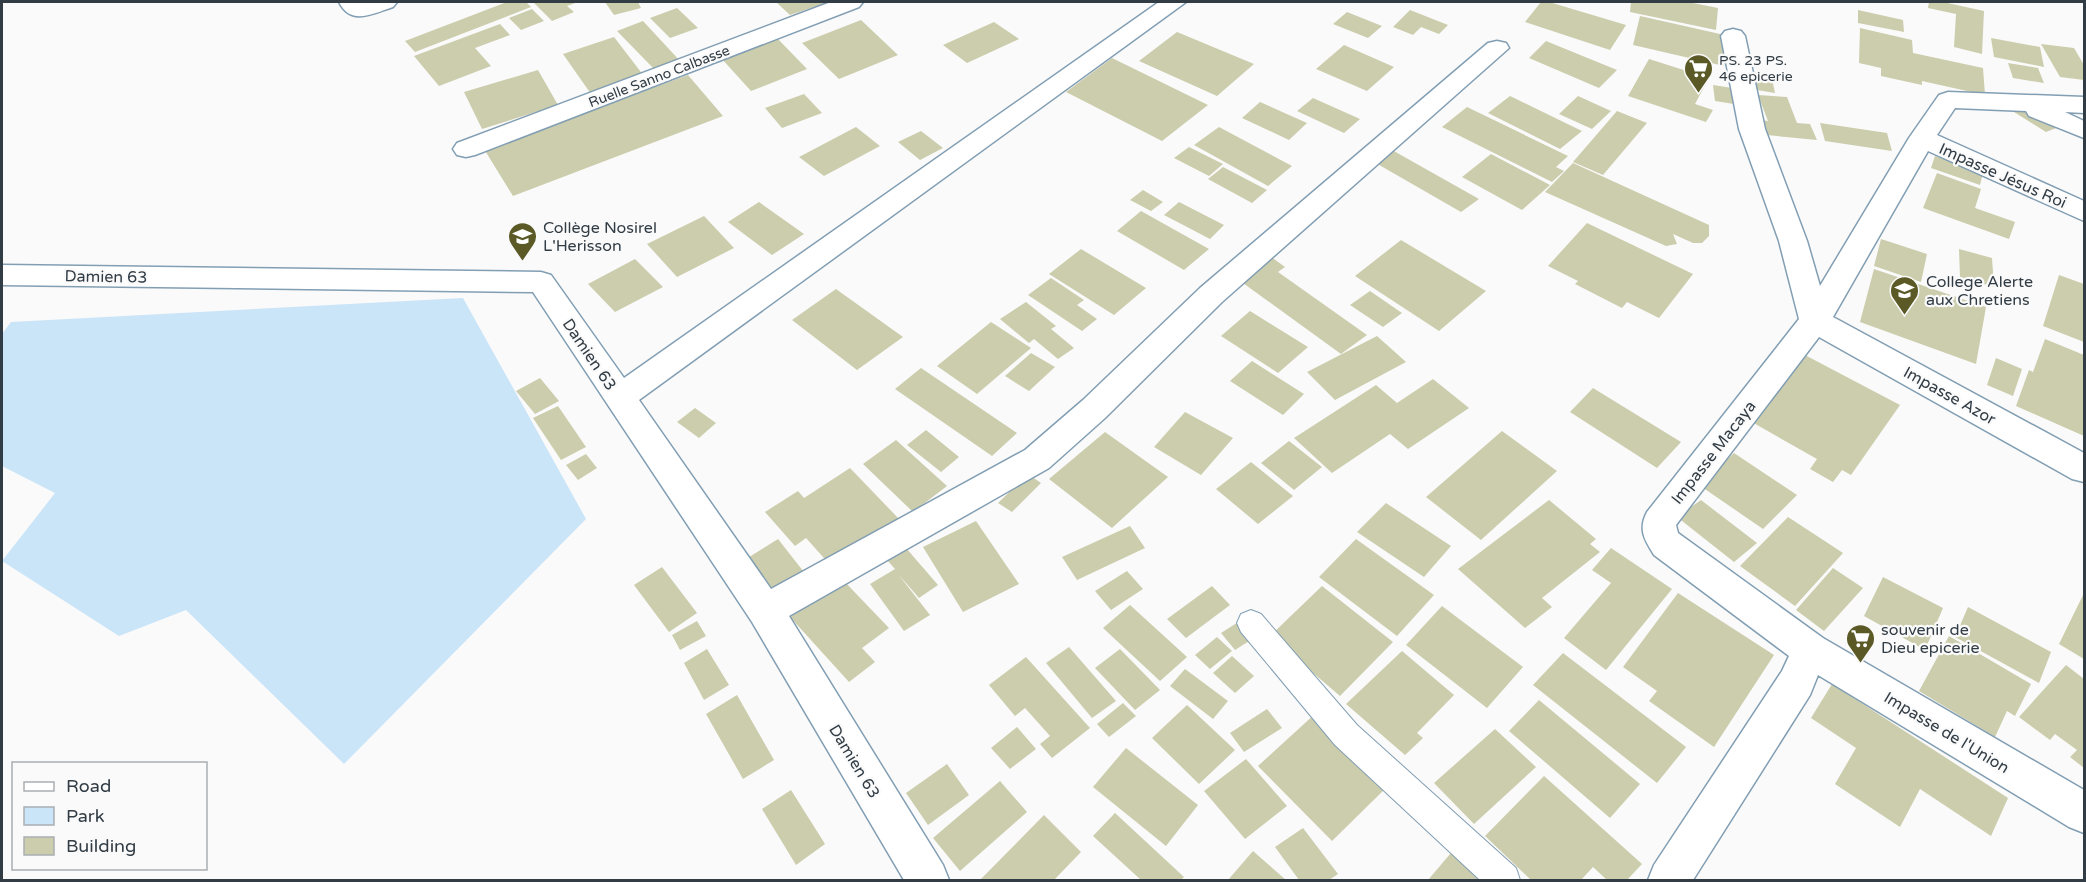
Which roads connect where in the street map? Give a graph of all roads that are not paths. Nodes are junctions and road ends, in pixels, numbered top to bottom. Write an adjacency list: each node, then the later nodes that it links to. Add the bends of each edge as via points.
1 (385, 2): 4 (street)
2 (851, 2): 11 (street, Ruelle Sanno Calbasse)
3 (1174, 2): 15 (street)
4 (354, 6)
5 (1733, 36): 14 (street, via 1752,129 1793,241)
6 (1497, 48): 17 (street, via 1271,241 1037,459)
7 (2020, 102): 8 (street, Impasse Macaya); 9 (street); 10 (street, Impasse Macaya, via 1948,100)
8 (2085, 105)
9 (2085, 130)
10 (1922, 138): 12 (street, Impasse Jésus Roi); 14 (street, Impasse Macaya)
11 (466, 149)
12 (2085, 212)
13 (2, 275): 15 (street, Damien 63, via 541,282)
14 (1815, 321): 16 (street, Impasse Azor); 19 (street, Impasse Macaya, via 1659,522 1659,532 1666,544)
15 (619, 398): 17 (street, Damien 63)
16 (2085, 469)
17 (765, 611): 21 (street, Damien 63)
18 (1251, 623): 22 (lane, via 1346,735)
19 (1810, 650): 20 (street, Impasse de l'Union); 23 (street, via 1796,683)
20 (2085, 813)
21 (928, 880)
22 (1504, 880)
23 (1669, 880)

